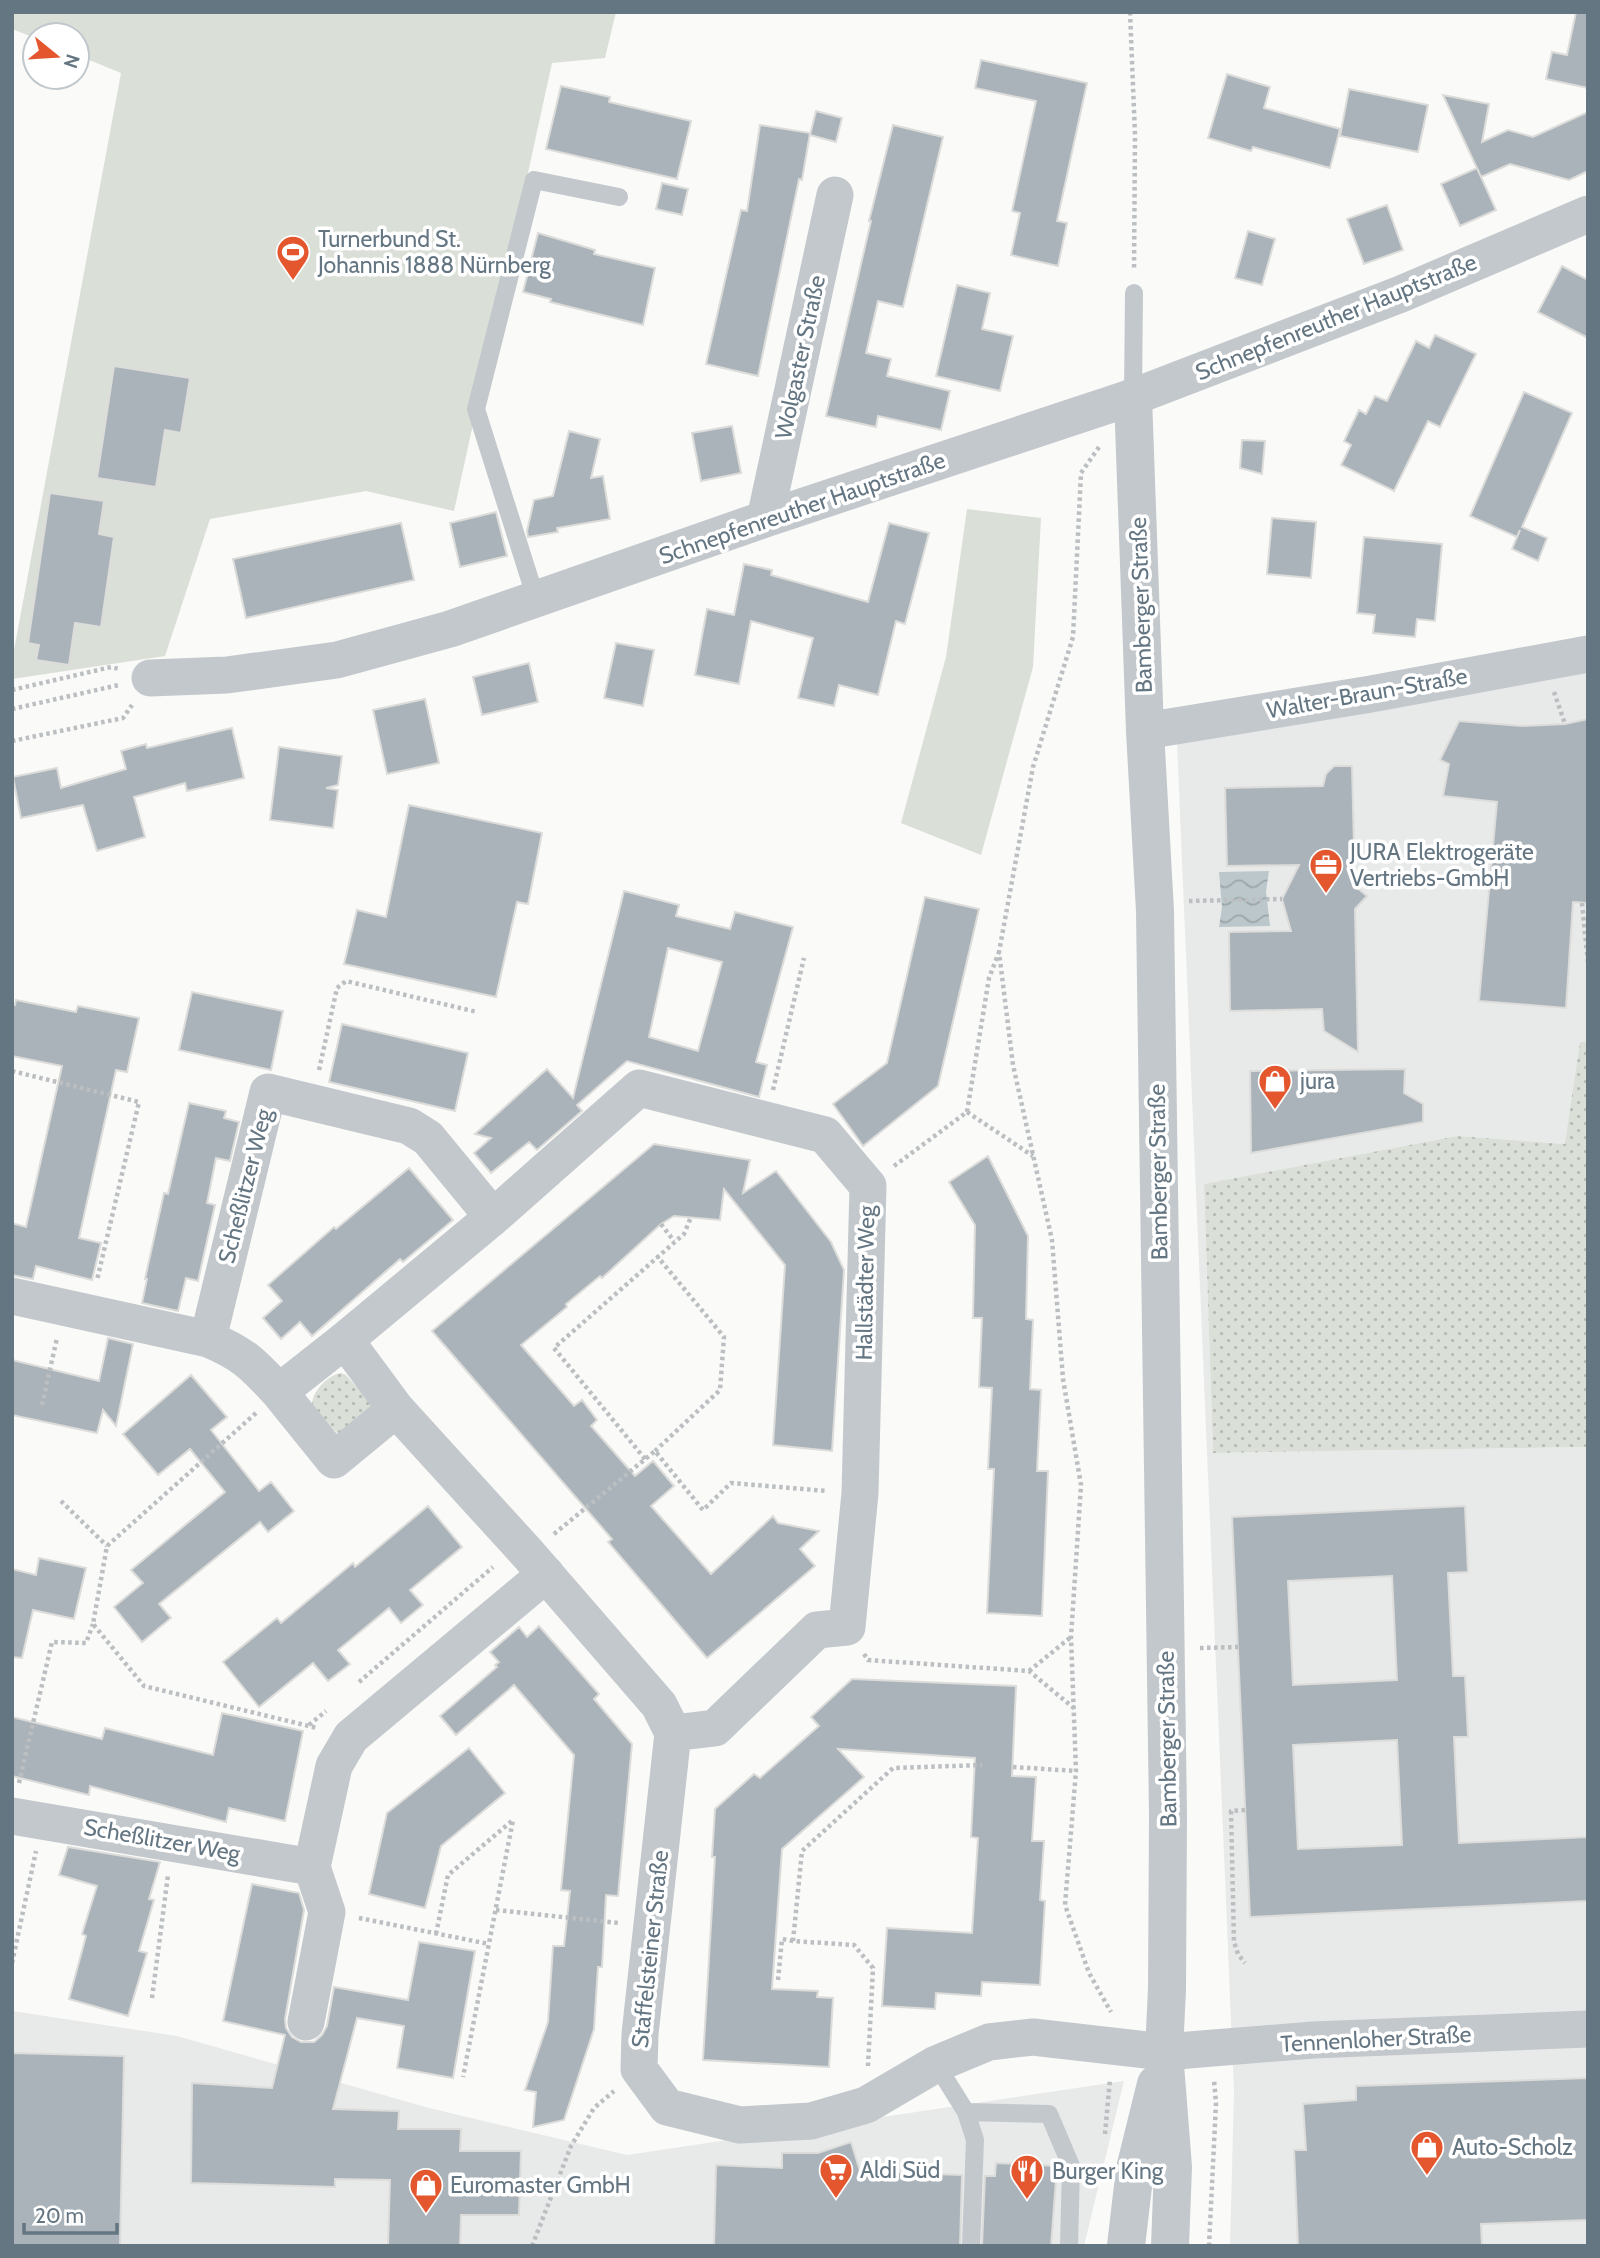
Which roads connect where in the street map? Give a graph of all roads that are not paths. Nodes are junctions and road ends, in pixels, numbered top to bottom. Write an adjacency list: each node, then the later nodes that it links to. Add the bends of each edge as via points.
1 (835, 195): 6 (street, Wolgaster Straße)
2 (619, 197): 7 (lane, via 534,180 476,409)
3 (1588, 214): 5 (street, Schnepfenreuther Hauptstraße, via 1401,294)
4 (1133, 293): 5 (lane, Bamberger Straße)
5 (1133, 397): 6 (street, Schnepfenreuther Hauptstraße); 10 (street, Bamberger Straße)
6 (765, 519): 7 (street, Schnepfenreuther Hauptstraße)
7 (536, 598): 9 (street, Schnepfenreuther Hauptstraße, via 450,629 337,660 227,676)
8 (1588, 654): 10 (street, Walter-Braun-Straße)
9 (150, 678)
10 (1145, 731): 23 (street, Bamberger Straße, via 1155,911 1168,1815)
11 (493, 1217): 13 (street, Hallstädter Weg); 14 (street, Scheßlitzer Weg, via 428,1138 410,1126 268,1092); 18 (street, Hallstädter Weg, via 639,1088 825,1135 867,1186 860,1493 848,1627 817,1630 715,1728)
12 (12, 1296): 14 (street)
13 (351, 1335): 15 (street); 16 (street)
14 (208, 1339): 15 (street, via 254,1364)
15 (279, 1392): 16 (street, via 334,1460)
16 (396, 1409): 17 (street)
17 (531, 1558): 18 (street, via 659,1705); 20 (street, via 351,1737 334,1766)
18 (673, 1733): 24 (street, Staffelsteiner Straße, via 639,2069 667,2106 740,2125 811,2122 866,2105)
19 (23, 1817): 20 (street, Scheßlitzer Weg)
20 (312, 1867): 21 (street, via 327,1912)
21 (306, 2022)
22 (1588, 2029): 23 (street, Tennenloher Straße, via 1313,2040)
23 (1164, 2052): 24 (street, Staffelsteiner Straße, via 1032,2037 989,2042); 28 (street, Bamberger Straße, via 1135,2169); 29 (street, Bamberger Straße, via 1173,2167)
24 (936, 2064): 25 (lane)
25 (966, 2112): 26 (lane, via 975,2140); 27 (lane, via 1049,2114 1071,2166)
26 (971, 2246)
27 (1069, 2246)
28 (1126, 2246)
29 (1170, 2246)

